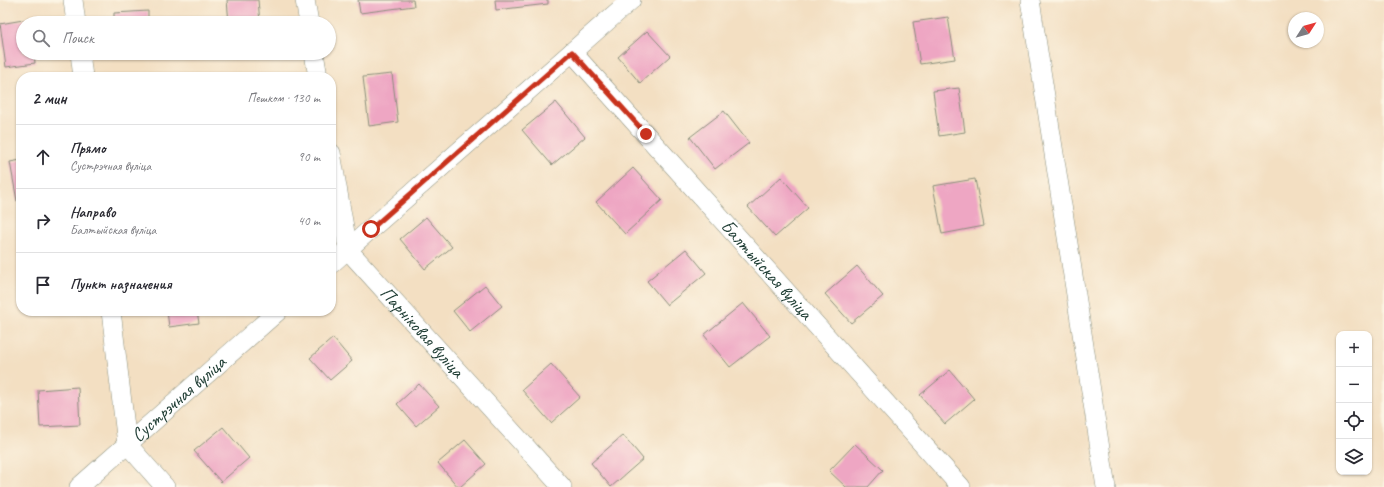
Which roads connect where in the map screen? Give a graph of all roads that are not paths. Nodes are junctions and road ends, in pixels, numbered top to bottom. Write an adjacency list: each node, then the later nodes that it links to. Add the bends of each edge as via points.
1 (73, 0): 5 (street)
2 (305, 0): 6 (street)
3 (631, 0): 7 (street)
4 (1030, 0): 22 (street)
5 (75, 16)
6 (308, 16)
7 (572, 52): 13 (street); 21 (street, Балтыйская вуліца)
8 (81, 60): 10 (street)
9 (315, 60): 11 (street)
10 (82, 72)
11 (317, 72)
12 (336, 182): 13 (street)
13 (348, 250): 14 (street); 20 (street, Парніковая вуліца)
14 (336, 260)
15 (112, 316): 17 (street)
16 (272, 316): 17 (street, Сустрэчная вуліца)
17 (127, 444): 18 (street, Сустрэчная вуліца); 19 (street)
18 (79, 487)
19 (165, 487)
20 (562, 487)
21 (961, 487)
22 (1106, 487)

